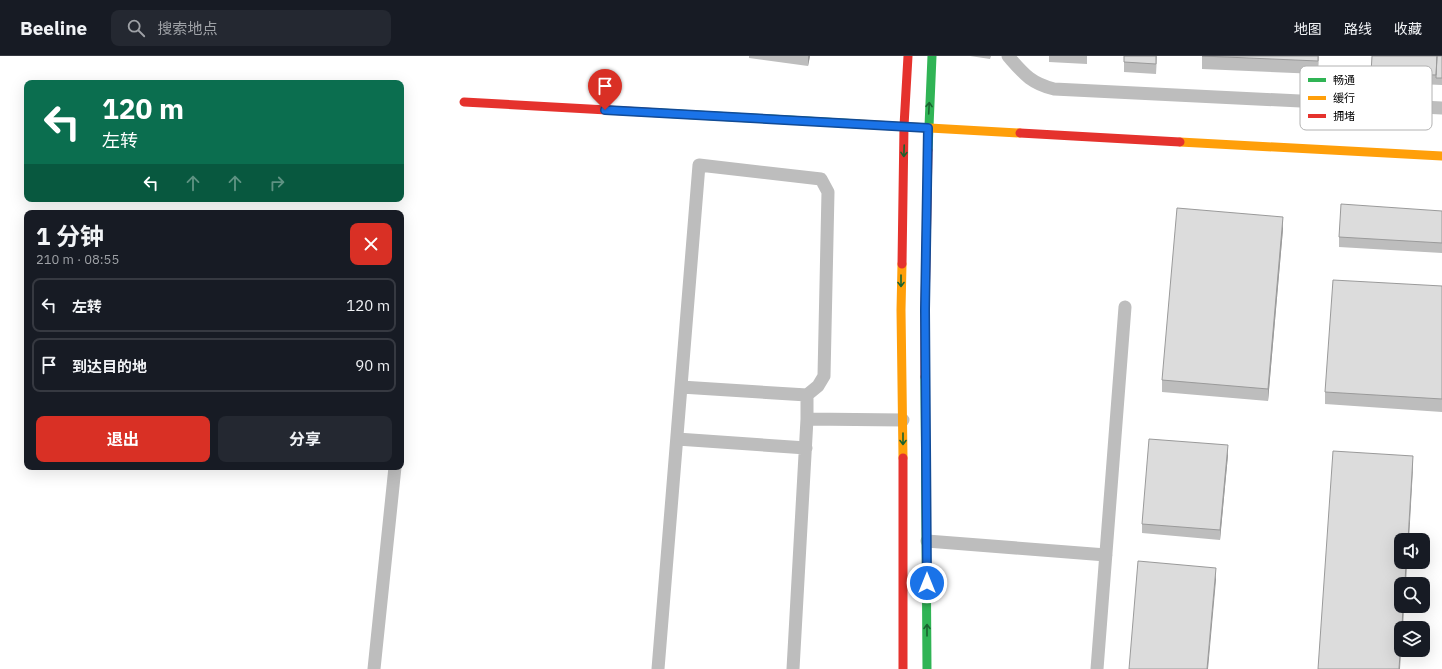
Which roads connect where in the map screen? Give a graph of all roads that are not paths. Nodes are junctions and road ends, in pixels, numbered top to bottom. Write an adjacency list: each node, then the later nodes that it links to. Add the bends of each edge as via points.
1 (908, 56): 8 (street)
2 (932, 56): 9 (street, one-way to 2)
3 (1008, 56): 4 (lane, via 1027,77 1041,86 1054,89)
4 (1300, 101)
5 (464, 102): 8 (street)
6 (1432, 108): 7 (lane)
7 (1442, 108)
8 (904, 126): 9 (street); 15 (street, one-way to 15, via 901,310)
9 (928, 128): 10 (street); 19 (street, via 925,310)
10 (1442, 156)
11 (1126, 308): 20 (lane)
12 (681, 387): 13 (lane); 13 (lane, via 699,165 821,179 828,192 824,376); 16 (lane)
13 (807, 396): 14 (lane)
14 (807, 419): 15 (lane); 17 (lane)
15 (903, 420): 24 (street, one-way to 24)
16 (677, 438): 17 (lane); 22 (lane)
17 (806, 448): 23 (lane)
18 (395, 470): 21 (lane)
19 (927, 541): 20 (lane); 25 (street, one-way to 19)
20 (1106, 554): 26 (lane)
21 (374, 669)
22 (658, 669)
23 (793, 669)
24 (903, 669)
25 (928, 669)
26 (1097, 669)

